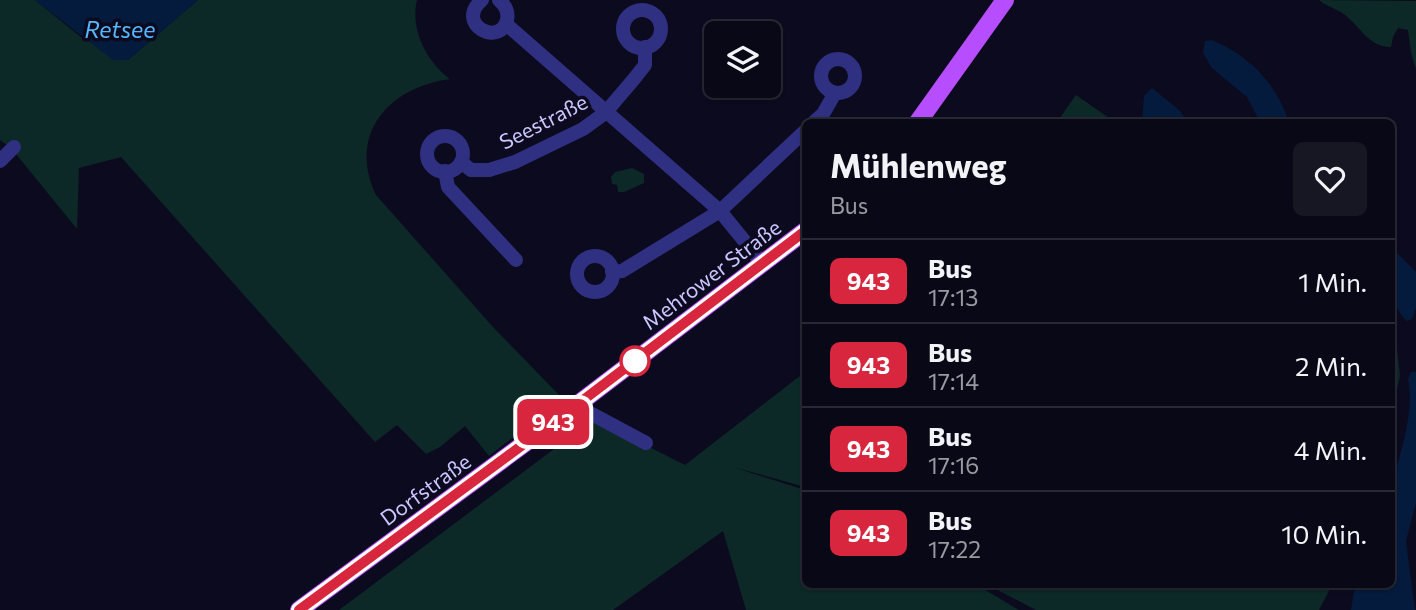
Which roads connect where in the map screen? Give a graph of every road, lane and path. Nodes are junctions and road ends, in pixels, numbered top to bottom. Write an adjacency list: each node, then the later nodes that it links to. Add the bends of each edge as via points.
1 (482, 0): 4 (street, via 473,11 478,27 494,32)
2 (499, 0): 4 (street, via 507,9)
3 (1005, 0): 9 (main road)
4 (506, 24): 7 (street, Seestraße)
5 (645, 47): 7 (street, Seestraße, via 645,65)
6 (835, 93): 8 (street)
7 (605, 113): 13 (street, Seestraße, via 515,162 471,170); 15 (street, Seestraße)
8 (817, 119)
9 (920, 119)
10 (802, 134): 15 (street)
11 (15, 146): 12 (street)
12 (0, 161)
13 (461, 162): 14 (street); 14 (street, via 460,144 450,137 438,138 429,146 428,157 433,167)
14 (445, 172): 17 (street, via 448,187)
15 (720, 211): 18 (street, Seestraße); 19 (street, via 622,271)
16 (802, 233): 18 (main road, Mehrower Straße)
17 (516, 260)
18 (763, 264): 20 (main road, Mehrower Straße)
19 (612, 272)
20 (578, 404): 21 (street); 22 (main road, Dorfstraße)
21 (646, 443)
22 (299, 610)

